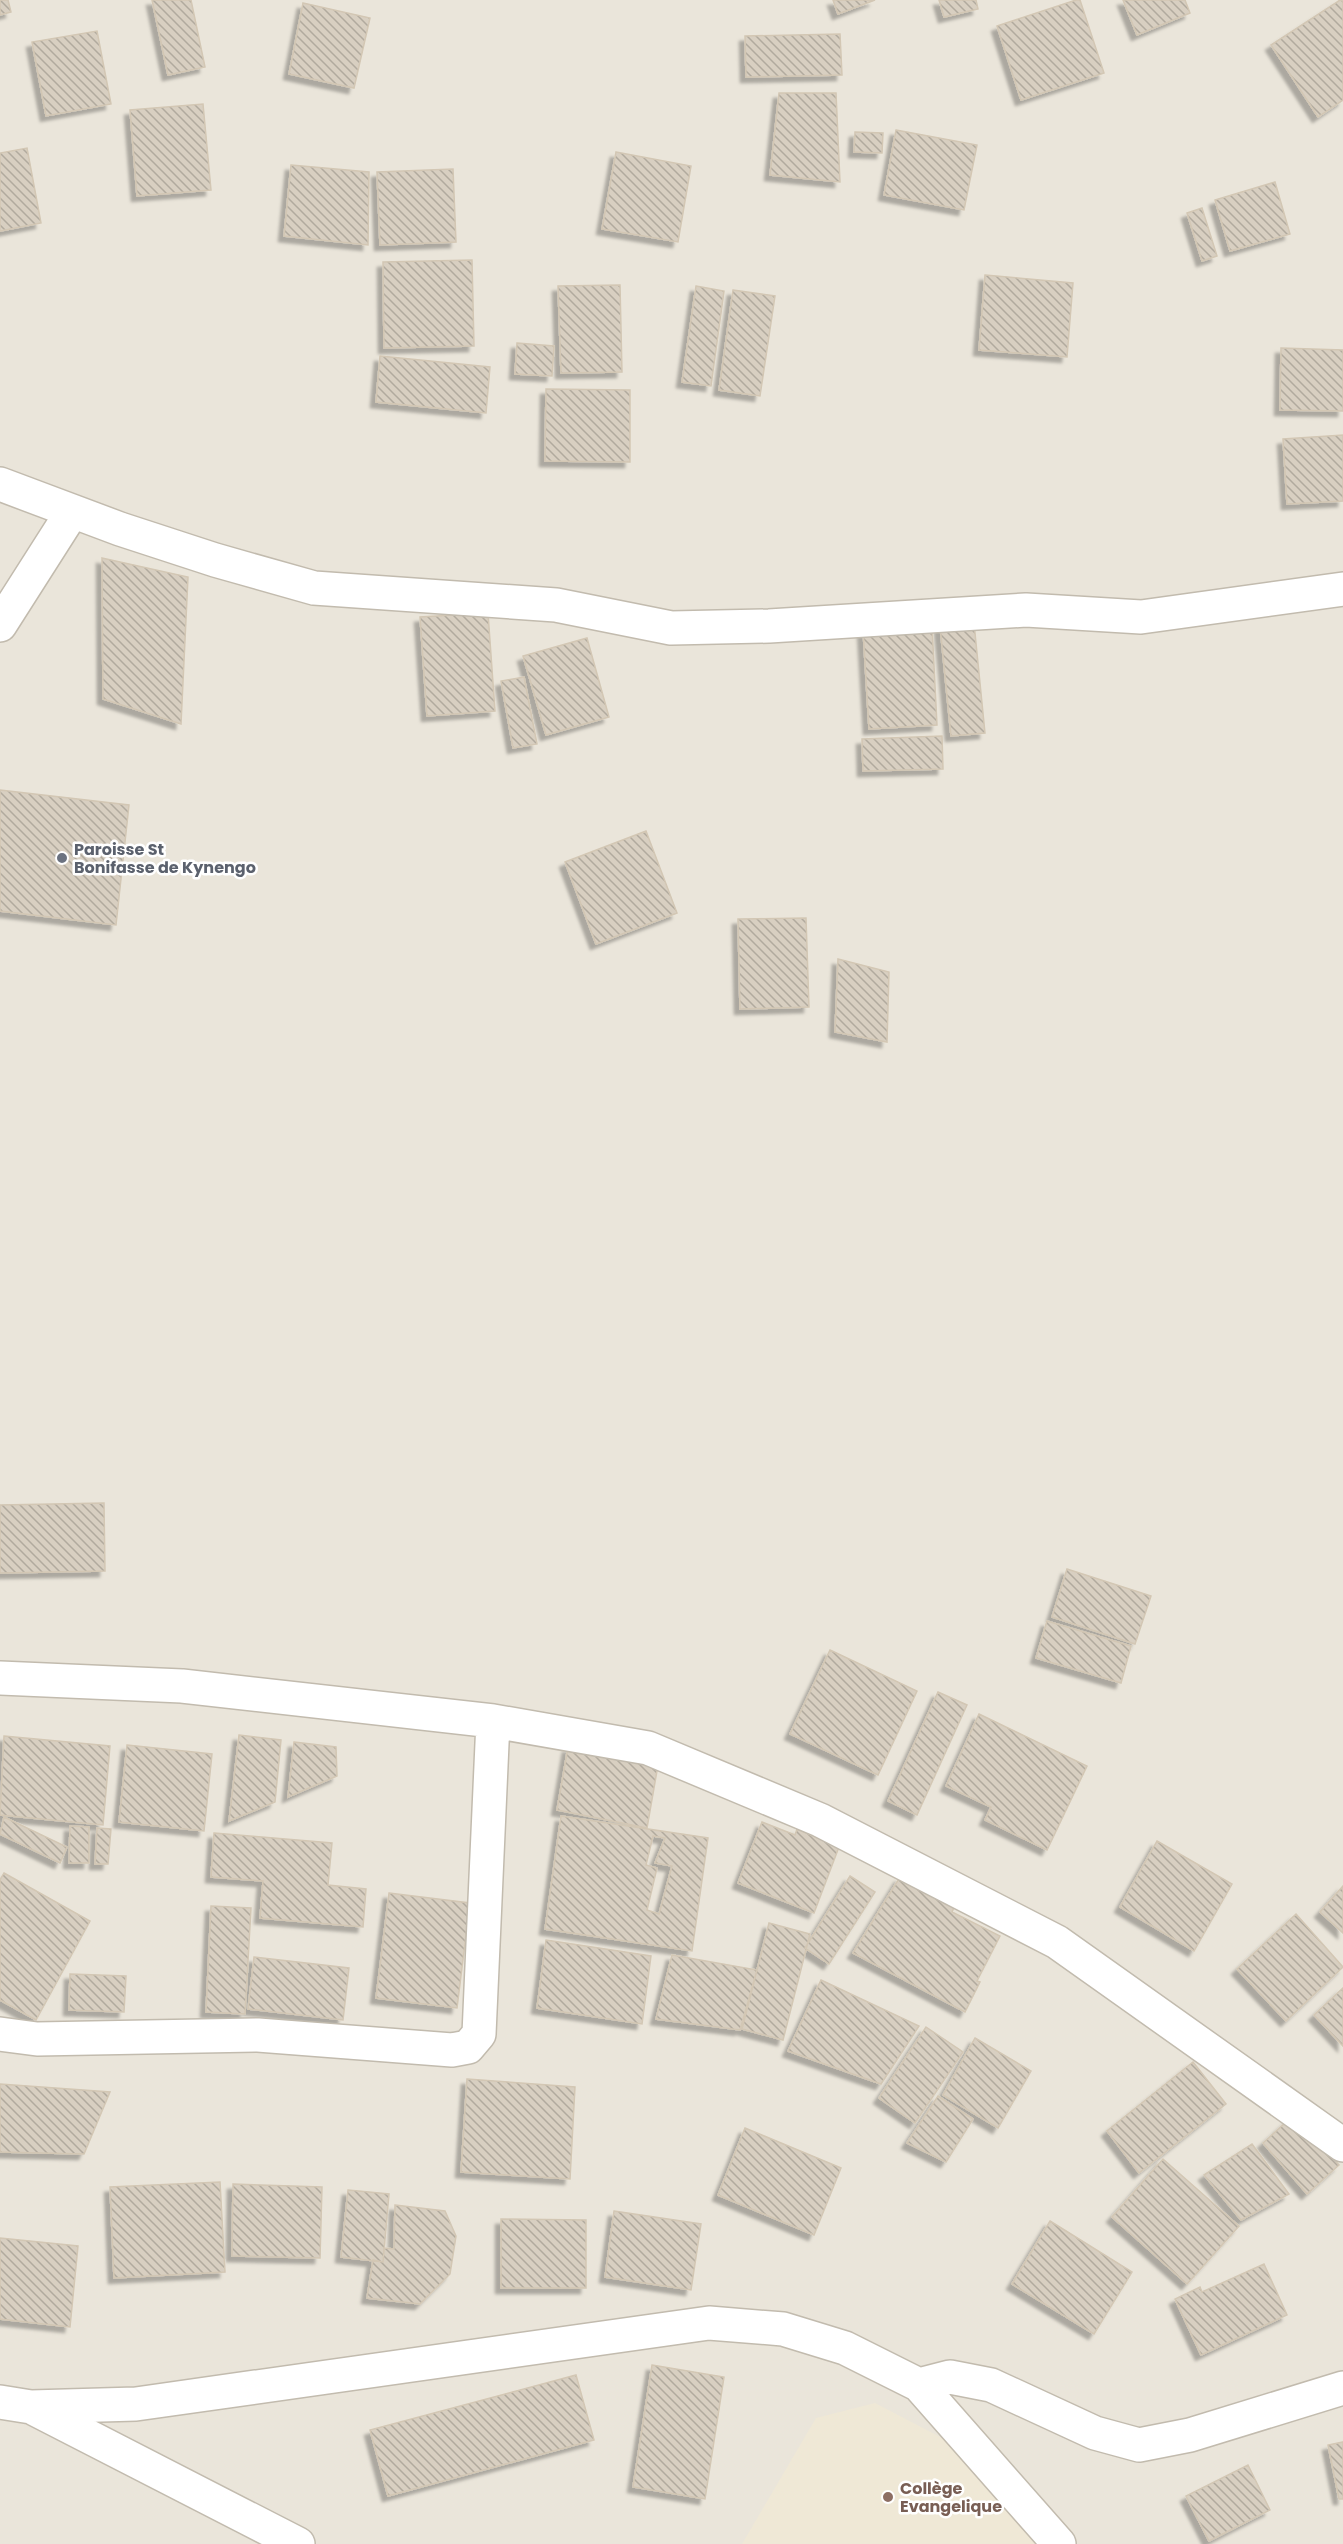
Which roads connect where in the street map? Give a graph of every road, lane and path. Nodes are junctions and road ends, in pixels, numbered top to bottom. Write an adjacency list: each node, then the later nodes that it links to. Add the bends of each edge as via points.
1 (0, 484): 2 (street)
2 (72, 512): 3 (street, via 214,560 314,588 556,605 671,628 1026,610 1141,617); 4 (street)
3 (1343, 589)
4 (0, 625)
5 (0, 1678): 6 (street, via 182,1686)
6 (493, 1722): 7 (street, via 479,2034 468,2047 452,2050 258,2035 37,2039); 8 (street, via 648,1748 820,1820 1057,1942)
7 (0, 2034)
8 (1343, 2145)
9 (919, 2385): 10 (street, via 950,2378 991,2385 1095,2433 1139,2445 1190,2435); 11 (street, via 845,2348 783,2329 709,2323 136,2404); 13 (street)
10 (1343, 2388)
11 (15, 2404): 12 (street)
12 (298, 2544)
13 (1059, 2544)

